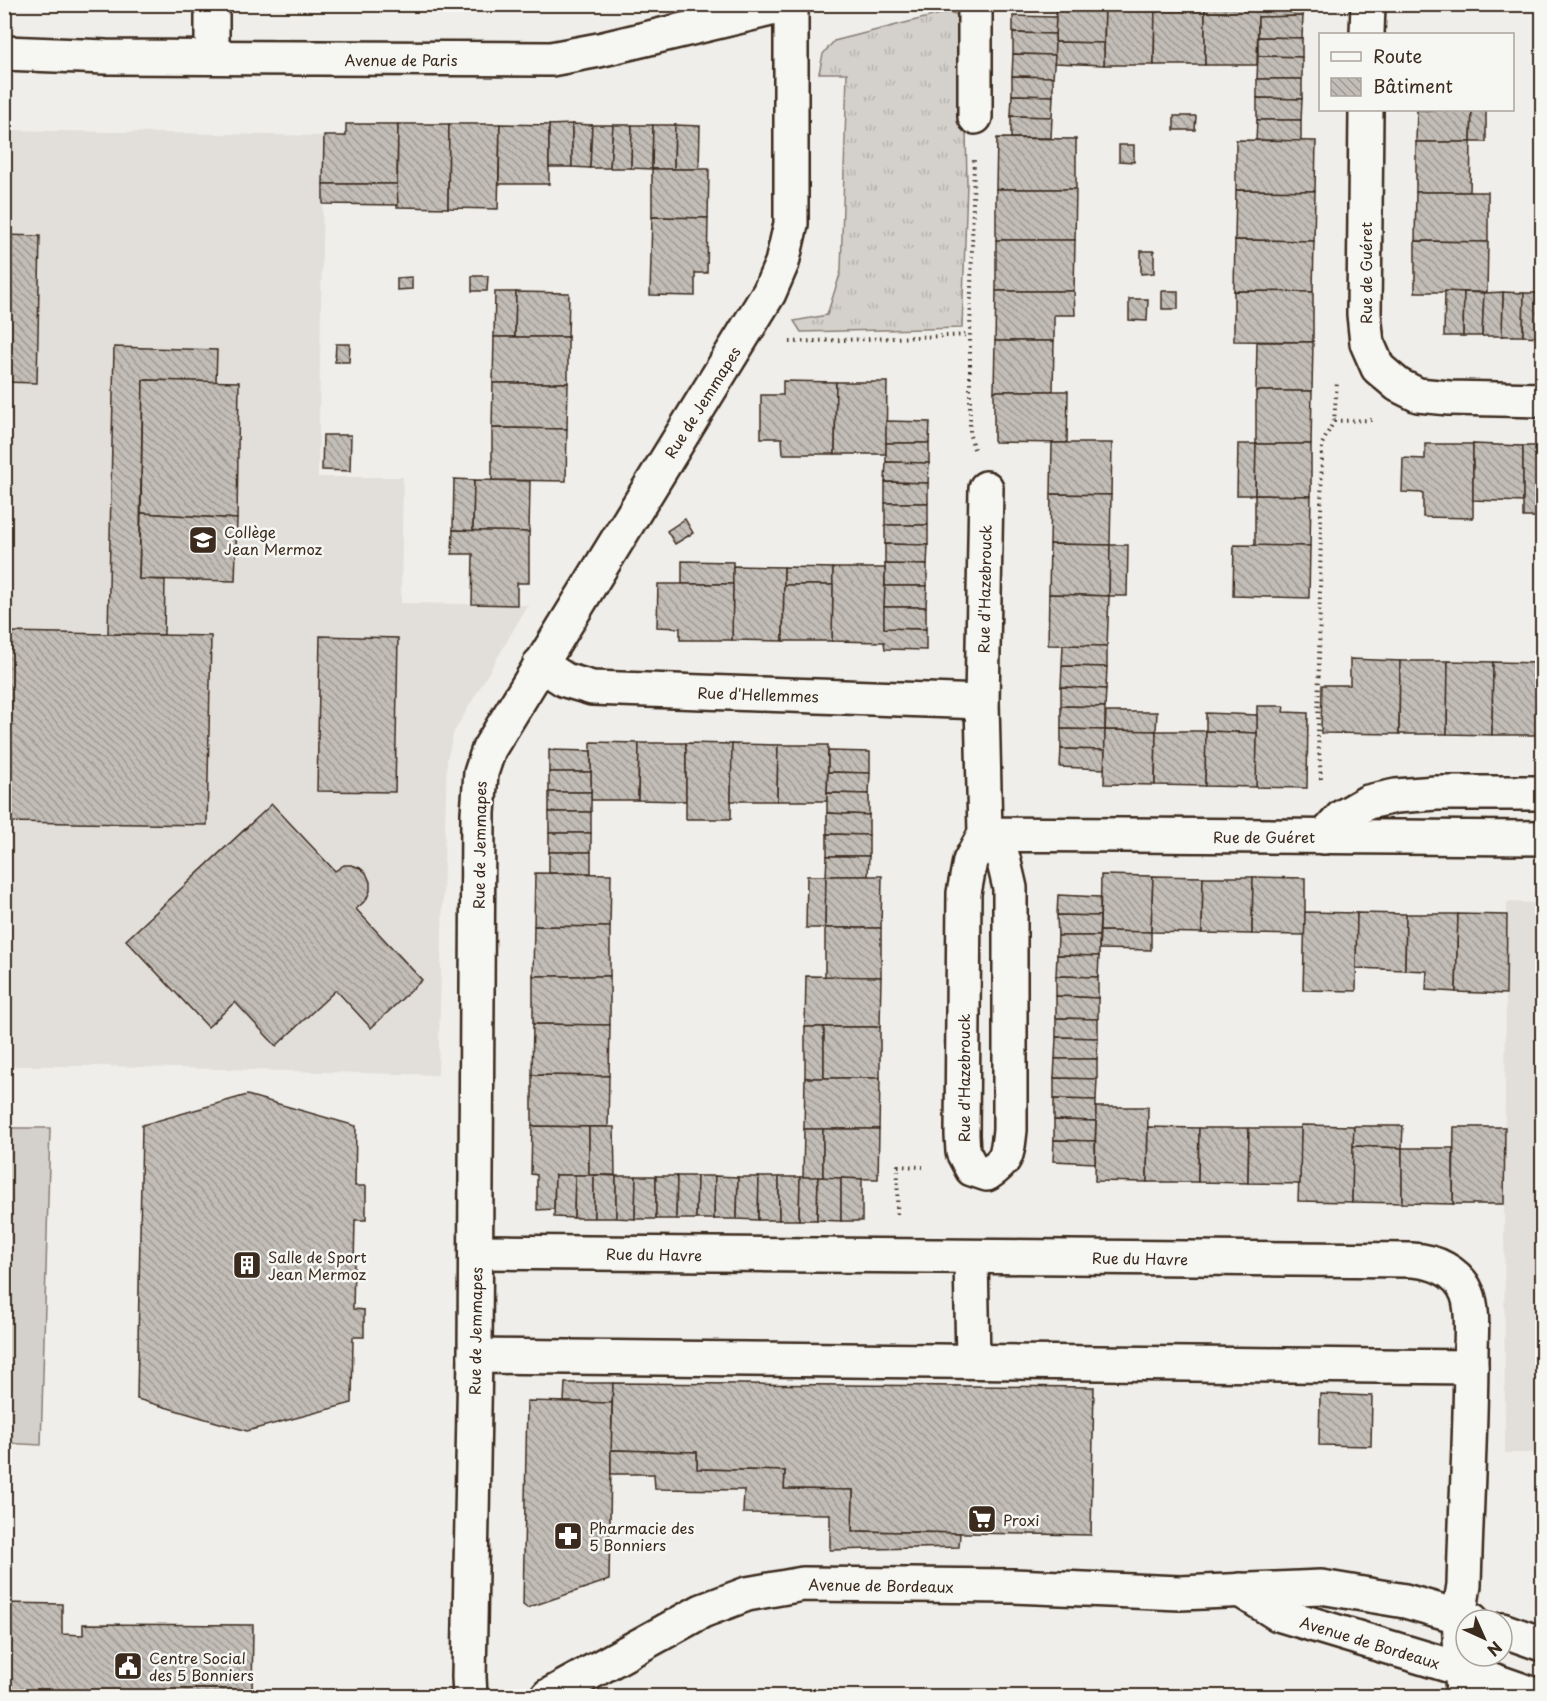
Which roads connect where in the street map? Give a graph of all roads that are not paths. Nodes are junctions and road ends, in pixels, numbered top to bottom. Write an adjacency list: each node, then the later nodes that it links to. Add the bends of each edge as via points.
1 (212, 4): 7 (street)
2 (975, 4): 9 (street)
3 (1368, 4): 5 (street)
4 (792, 5): 7 (street, Avenue de Paris, via 551,59); 12 (street, Rue de Jemmapes, via 791,224 782,263 769,293)
5 (1367, 33)
6 (4, 53): 7 (street, Avenue de Paris)
7 (212, 57)
8 (1366, 111): 10 (street, Rue de Guéret, via 1364,314 1367,343 1378,368 1418,395)
9 (975, 117)
10 (1542, 400)
11 (986, 488): 13 (street, Rue d'Hazebrouck)
12 (540, 664): 13 (street, Rue d'Hellemmes, via 565,680 592,688); 18 (street, Rue de Jemmapes, via 489,749 481,773)
13 (982, 702): 15 (street, Rue d'Hazebrouck)
14 (1542, 793): 16 (street, via 1396,795 1368,802 1342,817)
15 (985, 834): 15 (street, Rue d'Hazebrouck, via 1003,858 1010,888 1010,1130 1008,1151 1000,1165 987,1174 972,1169 963,1152 962,1135 964,892 970,861); 16 (street, Rue de Guéret)
16 (1324, 837): 17 (street, Rue de Guéret)
17 (1542, 838)
18 (476, 1252): 19 (street, Rue du Havre); 20 (street, Rue de Jemmapes)
19 (971, 1258): 21 (street); 22 (street, Rue du Havre, via 1427,1261 1451,1272 1468,1293)
20 (475, 1356): 21 (street); 30 (street, Rue de Jemmapes)
21 (973, 1361): 22 (street)
22 (1471, 1367): 24 (street, Rue du Havre)
23 (1240, 1590): 25 (street, Avenue de Bordeaux, via 1321,1587 1406,1601); 29 (street, Avenue de Bordeaux, via 1278,1614); 31 (street, Avenue de Bordeaux, via 1180,1593 802,1584 747,1594 702,1611)
24 (1465, 1608)
25 (1454, 1615)
26 (1514, 1634): 27 (street)
27 (1542, 1644)
28 (1463, 1668): 29 (street, Rue du Havre)
29 (1462, 1683): 32 (street, Avenue de Bordeaux)
30 (470, 1696)
31 (548, 1696)
32 (1538, 1696)

